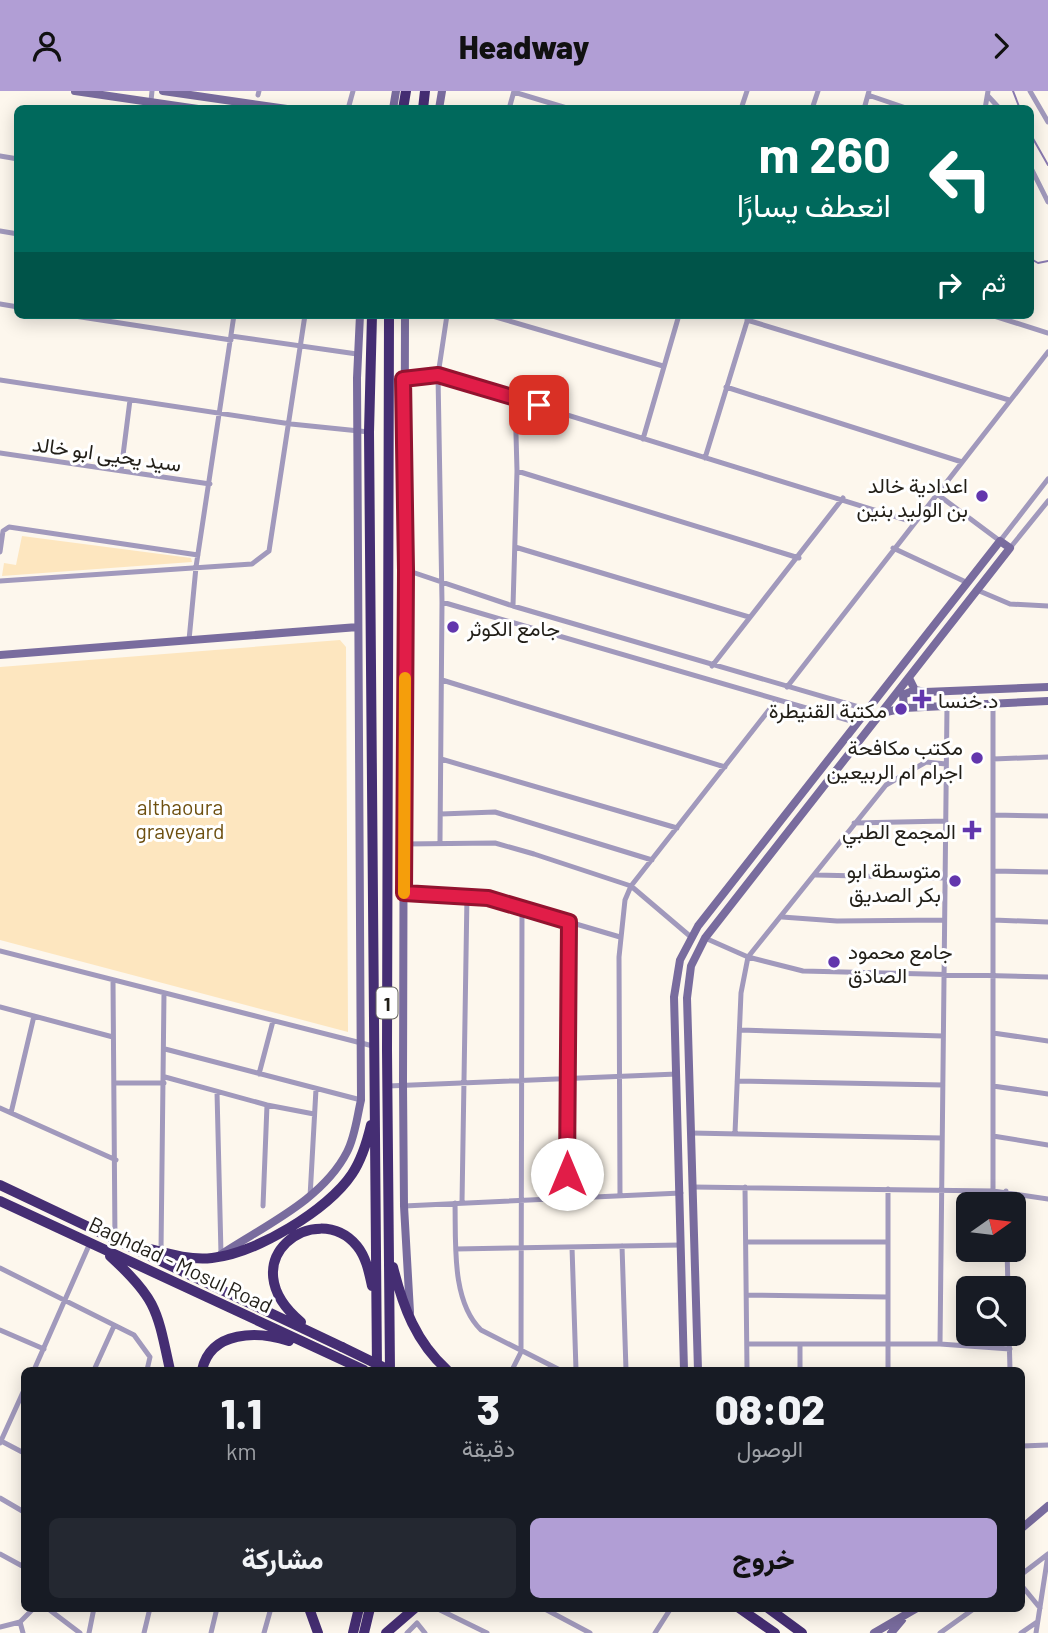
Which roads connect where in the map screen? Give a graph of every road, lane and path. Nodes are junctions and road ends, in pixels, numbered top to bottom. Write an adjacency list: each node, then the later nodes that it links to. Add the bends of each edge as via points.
1 (75, 91): 8 (street)
2 (152, 91): 8 (street)
3 (163, 91): 7 (street)
4 (514, 91): 11 (street)
5 (1030, 91): 13 (street)
6 (868, 93): 12 (street)
7 (212, 95): 10 (street)
8 (151, 101): 9 (street)
9 (174, 105)
10 (266, 105)
11 (558, 105)
12 (899, 105)
13 (1048, 122)
14 (1034, 174): 15 (street)
15 (1048, 202)
16 (96, 319): 30 (street)
17 (233, 319): 30 (street)
18 (304, 319): 31 (street)
19 (360, 319): 33 (street)
20 (371, 319): 28 (highway); 45 (highway, 1)
21 (405, 319): 36 (street)
22 (446, 319): 35 (street)
23 (503, 319): 34 (street)
24 (678, 319): 34 (street)
25 (747, 319): 38 (street)
26 (754, 319): 41 (street)
27 (1003, 319): 29 (street)
28 (388, 320): 77 (highway, 1)
29 (1048, 333)
30 (231, 338): 31 (street); 42 (street)
31 (301, 343): 33 (street); 43 (street)
32 (1048, 352): 41 (street)
33 (357, 354): 44 (street)
34 (663, 366): 46 (street)
35 (438, 375): 36 (street); 39 (street); 68 (street)
36 (403, 379): 66 (street)
37 (0, 380): 40 (street)
38 (726, 387): 48 (street); 49 (street)
39 (515, 397): 46 (street); 51 (street)
40 (130, 400): 42 (street); 50 (street)
41 (1009, 400): 49 (street)
42 (220, 413): 43 (street); 53 (street)
43 (291, 424): 44 (street); 65 (street, via 269,551 252,563)
44 (357, 430): 45 (street); 75 (street)
45 (369, 432): 76 (highway, 1)
46 (643, 439): 48 (street)
47 (0, 453): 50 (street, سيد يحيى ابو خالد)
48 (705, 459): 55 (street)
49 (962, 462): 54 (street)
50 (121, 471): 53 (street, سيد يحيى ابو خالد)
51 (517, 471): 59 (street); 64 (street)
52 (1048, 479): 58 (street)
53 (210, 484): 63 (street)
54 (937, 494): 57 (street); 58 (street)
55 (843, 498): 57 (street); 64 (street)
56 (1048, 501): 61 (street)
57 (913, 521): 60 (street)
58 (1000, 541): 61 (street); 69 (street)
59 (515, 547): 72 (street); 74 (street)
60 (893, 548): 69 (street); 85 (street)
61 (1010, 548): 70 (street)
62 (0, 552): 63 (street, via 3,531 9,527)
63 (198, 555): 65 (street)
64 (799, 558): 74 (street)
65 (196, 568): 67 (street); 78 (street)
66 (406, 570): 68 (street); 112 (street)
67 (0, 581)
68 (442, 583): 71 (street); 72 (street)
69 (968, 583): 95 (street)
70 (977, 590): 73 (street, via 1010,604); 83 (street)
71 (442, 602): 82 (street); 84 (street)
72 (513, 606): 80 (street)
73 (1048, 606)
74 (749, 617): 81 (street)
75 (358, 627): 78 (street); 115 (street)
76 (372, 634): 77 (highway); 114 (highway, 1)
77 (388, 635): 163 (highway, 1)
78 (189, 640): 79 (street)
79 (0, 655)
80 (700, 662): 81 (street); 82 (street)
81 (712, 666): 85 (street)
82 (695, 678): 89 (street)
83 (909, 678): 87 (street); 96 (street)
84 (442, 680): 99 (street); 102 (street)
85 (787, 687): 88 (street)
86 (1048, 687): 87 (street)
87 (915, 690): 94 (street, via 903,695)
88 (804, 692): 93 (street); 95 (street)
89 (776, 701): 93 (street); 102 (street)
90 (1048, 701): 91 (street)
91 (993, 704): 92 (street); 100 (street)
92 (947, 706): 94 (street); 101 (street)
93 (796, 707): 97 (street)
94 (904, 708): 96 (street)
95 (869, 710): 97 (street)
96 (882, 713): 105 (street)
97 (858, 723): 103 (street)
98 (1048, 757): 100 (street)
99 (441, 759): 104 (street); 110 (street)
100 (993, 759): 106 (street)
101 (946, 764): 108 (street); 109 (street, via 926,762 905,771 886,785)
102 (725, 767): 110 (street)
103 (792, 808): 105 (street); 130 (street)
104 (441, 814): 111 (street); 113 (street, via 495,812)
105 (801, 815): 131 (street)
106 (993, 815): 107 (street); 116 (street)
107 (1048, 816)
108 (946, 821): 109 (street); 119 (street)
109 (854, 823): 118 (street)
110 (677, 828): 113 (street)
111 (440, 841): 112 (street); 120 (street, via 495,843)
112 (404, 844): 121 (street)
113 (652, 860): 120 (street)
114 (371, 870): 115 (highway); 148 (highway, 1)
115 (358, 871): 147 (street)
116 (993, 871): 117 (street); 126 (street)
117 (1048, 872)
118 (816, 876): 119 (street); 124 (street)
119 (945, 878): 125 (street)
120 (631, 887): 129 (street); 130 (street)
121 (404, 893): 122 (street); 161 (street)
122 (467, 895): 123 (street); 160 (street)
123 (522, 908): 127 (street); 157 (street)
124 (782, 917): 125 (street); 133 (street)
125 (944, 920): 134 (street)
126 (993, 920): 128 (street); 135 (street)
127 (569, 922): 129 (street); 155 (street)
128 (1048, 922)
129 (620, 937): 154 (street)
130 (691, 937): 150 (street, via 675,984)
131 (705, 938): 133 (street); 151 (street, via 687,988)
132 (0, 951): 137 (street)
133 (748, 957): 134 (street, via 803,971); 142 (street)
134 (944, 975): 135 (street); 144 (street)
135 (993, 975): 136 (street); 143 (street)
136 (1048, 977)
137 (113, 980): 138 (street); 145 (street)
138 (164, 993): 141 (street); 149 (street)
139 (0, 1007): 140 (street)
140 (34, 1016): 145 (street); 172 (street)
141 (273, 1021): 147 (street); 152 (street)
142 (740, 1030): 144 (street); 158 (street)
143 (993, 1033): 146 (street); 164 (street)
144 (943, 1036): 162 (street)
145 (113, 1037): 159 (street)
146 (1048, 1041)
147 (360, 1044): 148 (street); 168 (street)
148 (375, 1046): 169 (highway, 1)
149 (165, 1049): 152 (street); 156 (street)
150 (676, 1050): 151 (street, via 685,1049); 153 (street)
151 (689, 1067): 174 (street)
152 (259, 1074): 165 (street)
153 (677, 1075): 154 (street); 187 (street)
154 (620, 1077): 155 (street); 188 (street)
155 (567, 1079): 157 (street); 190 (street)
156 (164, 1080): 159 (street); 166 (street); 210 (street)
157 (522, 1080): 160 (street); 192 (street)
158 (737, 1081): 162 (street); 175 (street)
159 (115, 1083): 179 (street)
160 (464, 1083): 161 (street); 195 (street)
161 (403, 1085): 163 (street); 197 (street)
162 (943, 1085): 177 (street)
163 (388, 1086): 208 (highway, 1)
164 (993, 1086): 167 (street); 176 (street)
165 (316, 1089): 168 (street); 173 (street)
166 (218, 1092): 170 (street); 211 (street)
167 (1048, 1094)
168 (361, 1100): 189 (street, via 348,1152 326,1183)
169 (375, 1100): 211 (highway, via 359,1162 332,1197 275,1235); 216 (highway)
170 (267, 1105): 173 (street); 196 (street)
171 (0, 1108): 172 (street)
172 (11, 1113): 179 (street)
173 (314, 1114): 189 (street)
174 (691, 1133): 175 (street); 181 (street)
175 (735, 1133): 177 (street)
176 (993, 1136): 178 (street); 185 (street)
177 (942, 1138): 184 (street)
178 (1048, 1145)
179 (116, 1160): 200 (street)
180 (0, 1185): 200 (highway)
181 (693, 1187): 182 (street); 199 (street)
182 (745, 1187): 183 (street); 201 (street)
183 (888, 1189): 184 (street); 202 (street)
184 (941, 1190): 185 (street); 222 (street)
185 (993, 1191): 186 (street)
186 (1006, 1191): 191 (street)
187 (681, 1193): 188 (street); 198 (street)
188 (620, 1195): 190 (street)
189 (310, 1196): 211 (street)
190 (567, 1198): 192 (street)
191 (1048, 1199)
192 (522, 1200): 195 (street); 207 (street)
193 (0, 1201): 203 (highway, Baghdad - Mosul Road)
194 (455, 1203): 195 (street); 197 (street); 209 (street)
195 (462, 1203)
196 (263, 1206)
197 (404, 1206): 218 (street)
198 (681, 1215): 199 (street, via 686,1232); 204 (street)
199 (694, 1229): 245 (street)
200 (115, 1241): 210 (highway); 220 (highway)
201 (747, 1242): 202 (street); 213 (street)
202 (887, 1242): 214 (street)
203 (94, 1245): 215 (street); 228 (highway, Baghdad - Mosul Road); 233 (highway, via 149,1296)
204 (681, 1245): 205 (street); 244 (street)
205 (622, 1246): 206 (street); 243 (street)
206 (572, 1247): 207 (street); 242 (street)
207 (522, 1248): 209 (street); 229 (street)
208 (390, 1249): 218 (highway, via 401,1299); 238 (highway, 1)
209 (456, 1249): 229 (street, via 464,1302 472,1321)
210 (161, 1251): 211 (highway, via 188,1258)
211 (218, 1256)
212 (0, 1268): 215 (street)
213 (748, 1295): 214 (street); 223 (street)
214 (887, 1297): 221 (street)
215 (66, 1299): 217 (street); 226 (street)
216 (376, 1320): 220 (highway, via 369,1271 357,1246 330,1231 307,1231 281,1246 272,1272 287,1310); 236 (highway)
217 (114, 1326): 231 (street); 232 (street, via 134,1335 147,1350)
218 (414, 1328): 239 (highway)
219 (0, 1330): 226 (street)
220 (313, 1332): 237 (highway, bridge)
221 (887, 1343): 222 (street); 224 (street); 248 (street)
222 (940, 1344): 227 (street)
223 (748, 1345): 224 (street); 246 (street)
224 (800, 1346): 247 (street)
225 (1010, 1346): 227 (street)
226 (44, 1349): 230 (street)
227 (1010, 1349): 249 (street)
228 (321, 1350): 234 (highway, via 264,1333 247,1333 219,1346); 235 (highway, Baghdad - Mosul Road)
229 (521, 1352): 240 (street); 241 (street)
230 (35, 1367)
231 (95, 1367)
232 (148, 1367)
233 (169, 1367)
234 (203, 1367)
235 (357, 1367)
236 (377, 1367)
237 (384, 1367)
238 (390, 1367)
239 (444, 1367)
240 (514, 1367)
241 (554, 1367)
242 (576, 1367)
243 (626, 1367)
244 (684, 1367)
245 (698, 1367)
246 (747, 1367)
247 (800, 1367)
248 (888, 1367)
249 (1010, 1367)
250 (21, 1396): 251 (street)
251 (0, 1442): 254 (street)
252 (1048, 1445): 253 (street)
253 (1025, 1446)
254 (21, 1452)
255 (0, 1499): 257 (street)
256 (1048, 1506): 258 (street)
257 (21, 1510)
258 (1025, 1525)
259 (0, 1554): 261 (street)
260 (1048, 1555): 262 (street); 264 (street)
261 (21, 1565)
262 (1025, 1572)
263 (1025, 1590): 264 (street)
264 (1040, 1608): 284 (street)
265 (30, 1612): 283 (street)
266 (52, 1612): 287 (street)
267 (93, 1612): 288 (street)
268 (149, 1612): 289 (street)
269 (216, 1612): 290 (street)
270 (270, 1612): 291 (street)
271 (310, 1612): 292 (highway)
272 (358, 1612): 293 (highway)
273 (369, 1612): 294 (highway)
274 (410, 1612): 295 (highway)
275 (444, 1612): 298 (street)
276 (550, 1612): 299 (street)
277 (668, 1612): 300 (street)
278 (745, 1612): 301 (highway)
279 (773, 1612): 302 (highway)
280 (911, 1612): 282 (street)
281 (969, 1612): 305 (street)
282 (906, 1616): 303 (street); 304 (street)
283 (20, 1622): 285 (street); 286 (street)
284 (1037, 1622): 306 (street); 307 (street)
285 (0, 1627)
286 (23, 1633)
287 (80, 1633)
288 (89, 1633)
289 (144, 1633)
290 (211, 1633)
291 (264, 1633)
292 (318, 1633)
293 (353, 1633)
294 (364, 1633)
295 (386, 1633)
296 (407, 1633): 297 (street, via 417,1623)
297 (425, 1633)
298 (487, 1633)
299 (590, 1633)
300 (655, 1633)
301 (775, 1633)
302 (802, 1633)
303 (874, 1633)
304 (891, 1633)
305 (940, 1633)
306 (1021, 1633)
307 (1036, 1633)

